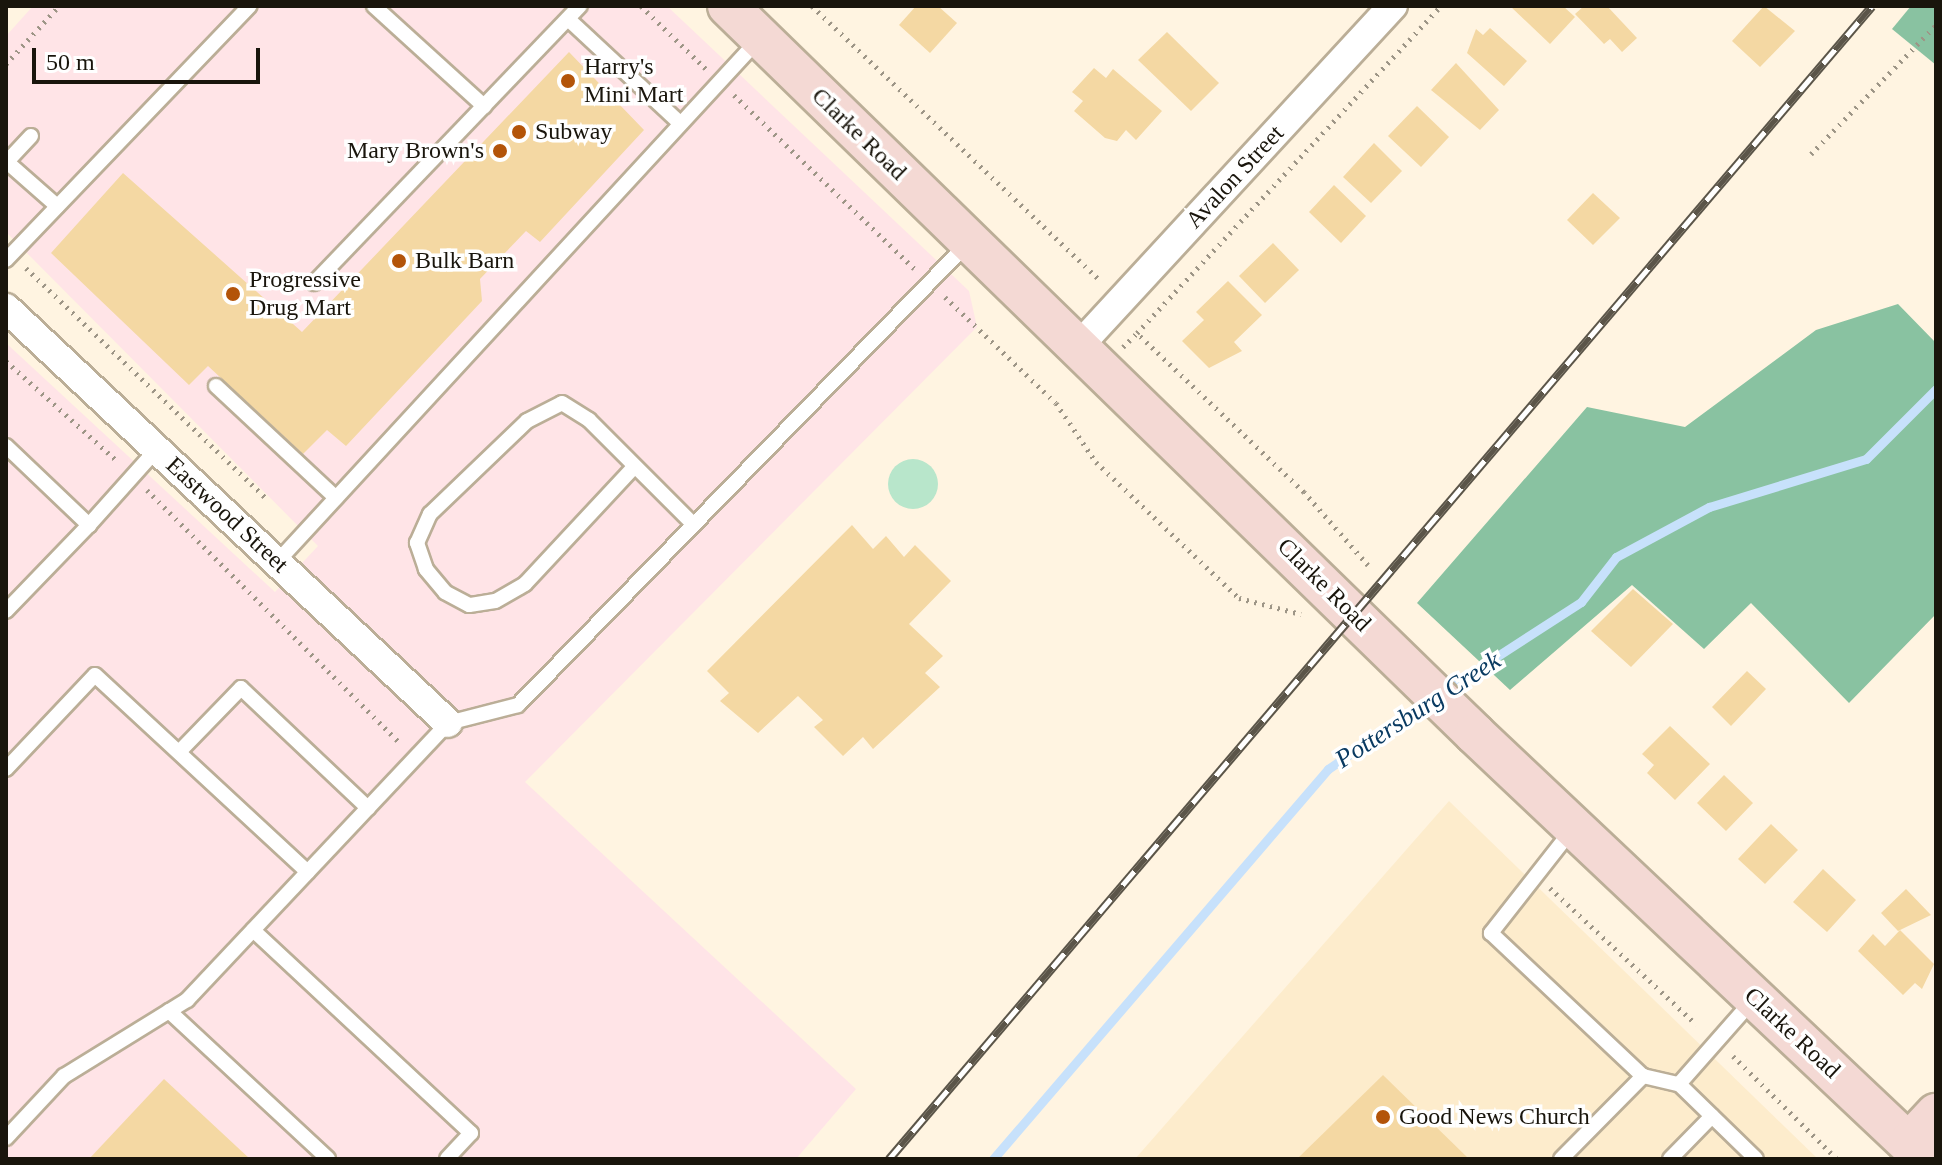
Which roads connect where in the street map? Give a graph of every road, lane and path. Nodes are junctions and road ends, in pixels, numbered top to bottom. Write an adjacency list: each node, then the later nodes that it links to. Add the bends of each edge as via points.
1 (59, 6): 13 (path)
2 (250, 6): 19 (lane)
3 (374, 6): 15 (lane)
4 (580, 6): 10 (lane)
5 (641, 6): 14 (path)
6 (728, 6): 12 (main road, Clarke Road)
7 (812, 6): 24 (path)
8 (1393, 6): 24 (street, Avalon Street)
9 (1441, 6): 38 (path, via 1137,333 1304,492)
10 (568, 19): 15 (lane); 16 (lane)
11 (1936, 25): 18 (path)
12 (760, 37): 14 (lane); 20 (main road, Clarke Road)
13 (6, 64)
14 (718, 80): 16 (lane); 22 (path)
15 (484, 106): 23 (lane)
16 (679, 122): 34 (lane)
17 (31, 136): 19 (lane, via 7,162)
18 (1811, 154)
19 (57, 206): 21 (lane)
20 (969, 242): 22 (lane); 26 (main road, Clarke Road)
21 (9, 257): 33 (path)
22 (929, 282): 36 (lane); 40 (path, via 1056,403 1096,462 1239,598)
23 (314, 283)
24 (1121, 300): 26 (street, Avalon Street)
25 (6, 308): 30 (street, Eastwood Street)
26 (1077, 348): 46 (main road, Clarke Road)
27 (6, 361): 32 (path)
28 (216, 386): 34 (lane)
29 (6, 446): 35 (lane)
30 (157, 449): 32 (lane); 37 (street, Eastwood Street)
31 (634, 467): 31 (lane, via 575,409 548,407 430,514 417,543 426,569 445,592 469,605 495,601 525,584); 36 (lane)
32 (133, 476): 35 (lane); 43 (path)
33 (265, 497)
34 (336, 498): 37 (lane)
35 (89, 525): 39 (lane)
36 (694, 525): 41 (lane, via 518,705)
37 (277, 562): 41 (street, Eastwood Street)
38 (1368, 565)
39 (6, 611)
40 (1308, 616)
41 (448, 723): 43 (lane)
42 (179, 752): 44 (lane, via 95,675); 45 (lane, via 241,688); 47 (lane)
43 (414, 758): 45 (lane)
44 (6, 769)
45 (368, 808): 47 (lane)
46 (1574, 827): 50 (main road, Clarke Road); 54 (lane, via 1491,933)
47 (308, 872): 49 (lane)
48 (1544, 882): 52 (path)
49 (253, 930): 51 (lane); 61 (lane, via 471,1133)
50 (1755, 998): 55 (lane); 59 (main road, Clarke Road)
51 (169, 1011): 58 (lane, via 64,1076); 60 (lane)
52 (1696, 1024)
53 (1732, 1055): 65 (path)
54 (1643, 1076): 55 (lane); 62 (lane)
55 (1679, 1084): 57 (lane)
56 (1936, 1114): 59 (main road)
57 (1712, 1116): 63 (lane); 64 (lane)
58 (6, 1138)
59 (1909, 1154)
60 (328, 1159)
61 (447, 1159)
62 (1561, 1159)
63 (1670, 1159)
64 (1756, 1159)
65 (1837, 1159)

